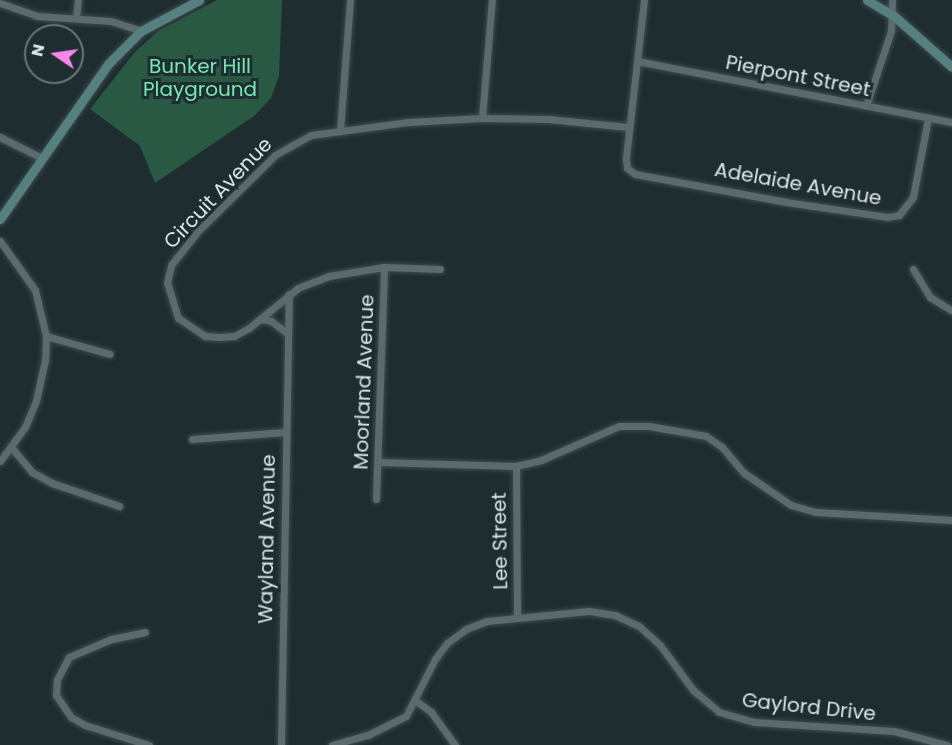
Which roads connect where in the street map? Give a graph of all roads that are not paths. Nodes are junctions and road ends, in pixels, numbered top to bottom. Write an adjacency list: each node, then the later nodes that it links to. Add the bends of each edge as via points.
1 (78, 0): 10 (street)
2 (199, 0): 11 (main road)
3 (350, 0): 19 (street)
4 (492, 0): 15 (street)
5 (644, 0): 12 (street)
6 (867, 0): 9 (main road)
7 (892, 0): 9 (street)
8 (0, 3): 10 (street, via 37,16)
9 (894, 16): 13 (main road); 14 (street)
10 (76, 18): 11 (street, via 121,23)
11 (141, 31): 21 (main road, via 109,63)
12 (637, 61): 14 (street, Pierpont Street); 18 (street)
13 (952, 67)
14 (866, 106): 16 (street, Pierpont Street)
15 (483, 118): 18 (street, Circuit Avenue); 19 (street, Circuit Avenue)
16 (928, 118): 17 (street, Pierpont Street); 18 (street, Adelaide Avenue, via 913,197 899,215 646,177 627,168)
17 (952, 122)
18 (628, 127)
19 (340, 130): 29 (street, Circuit Avenue, via 311,135 275,155 198,231 171,265 167,283 170,302 178,318 192,330 205,336 234,336)
20 (0, 137): 21 (street)
21 (42, 158): 22 (main road)
22 (0, 219)
23 (0, 241): 31 (street, via 35,290)
24 (384, 267): 25 (street, Circuit Avenue); 27 (street, Circuit Avenue, via 329,276); 37 (street, Moorland Avenue)
25 (440, 269)
26 (913, 269): 28 (street, via 930,297)
27 (289, 294): 29 (street, Circuit Avenue); 30 (street, Wayland Avenue)
28 (952, 311)
29 (260, 319): 30 (street, via 272,321)
30 (287, 333): 33 (street, Wayland Avenue)
31 (46, 336): 32 (street); 35 (street, via 36,401 25,427)
32 (110, 354)
33 (285, 432): 34 (street); 46 (street, Wayland Avenue)
34 (192, 439)
35 (10, 447): 36 (street); 40 (street, via 32,472 52,483)
36 (0, 461)
37 (378, 462): 38 (street); 39 (street, Moorland Avenue)
38 (516, 466): 41 (street, via 541,460 619,426 649,426 706,436 722,447 744,473 791,505 827,513); 42 (street, Lee Street)
39 (376, 499)
40 (119, 506)
41 (952, 520)
42 (517, 617): 44 (street, Gaylord Drive, via 487,621 447,643 435,659); 49 (street, Gaylord Drive, via 578,611 615,615 639,626 660,645 693,690 719,712 754,722 894,731)
43 (145, 632): 45 (street, via 111,639 69,657 57,680 56,695 71,717 85,725)
44 (416, 701): 47 (street, Gaylord Drive, via 406,716 392,725); 48 (street, via 431,712)
45 (148, 745)
46 (281, 745)
47 (332, 745)
48 (455, 745)
49 (947, 745)

